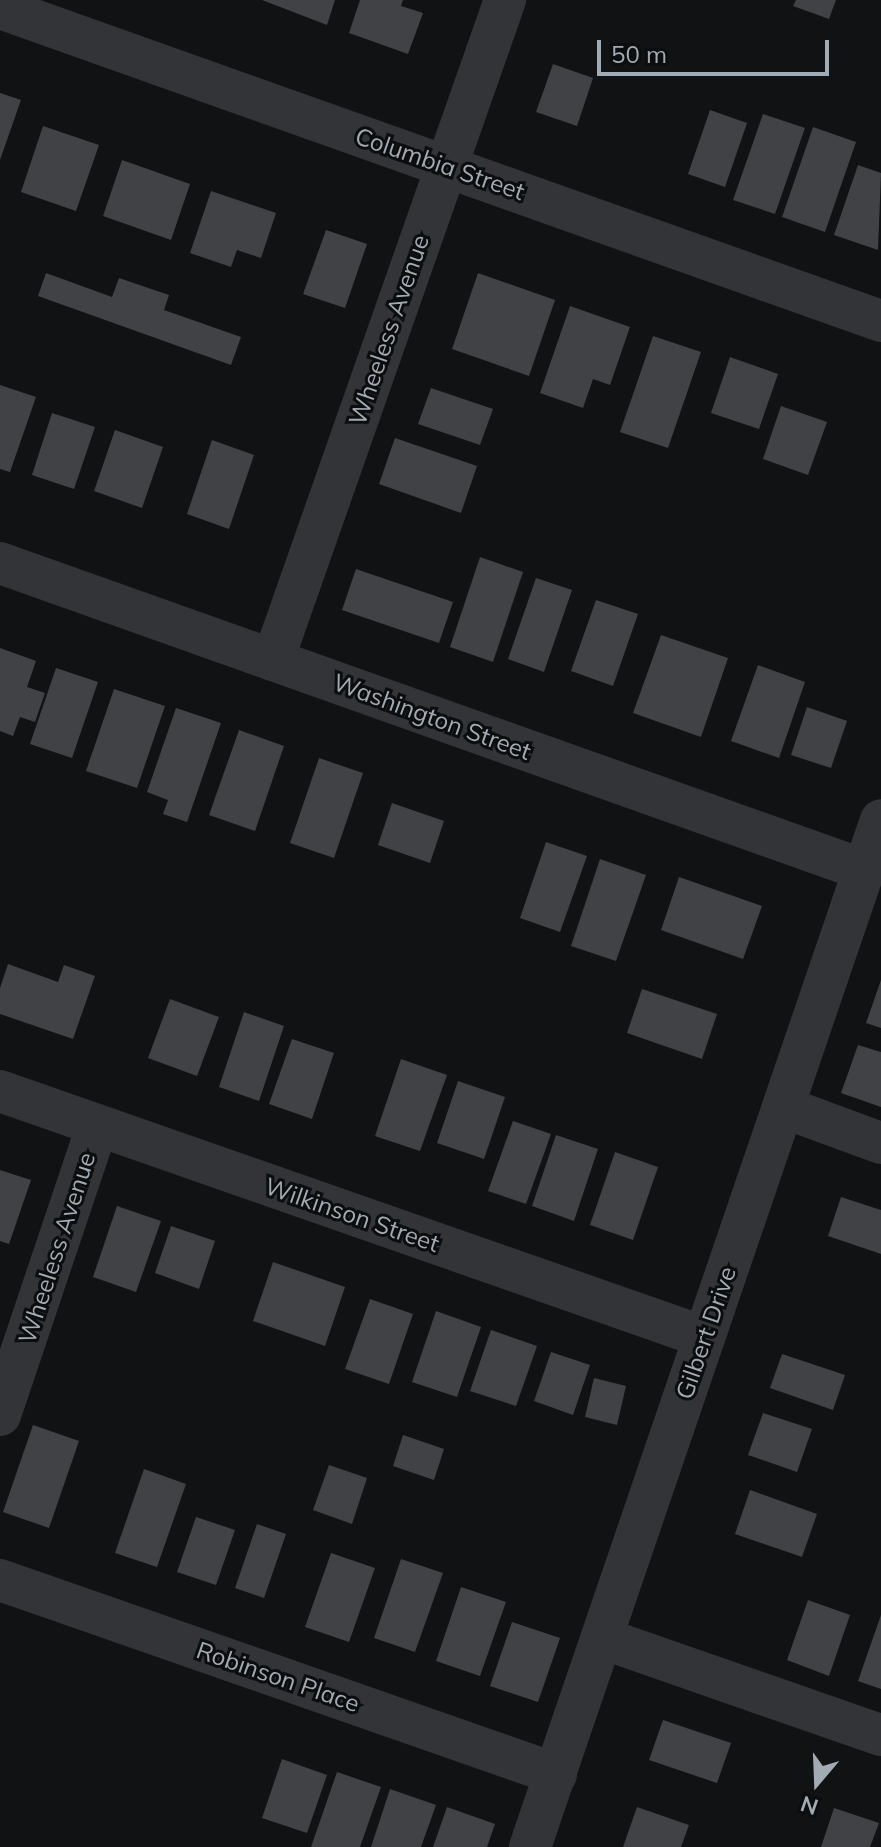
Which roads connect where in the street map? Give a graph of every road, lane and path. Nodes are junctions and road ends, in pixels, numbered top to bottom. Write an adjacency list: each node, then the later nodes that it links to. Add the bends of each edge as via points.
1 (505, 0): 3 (street, Wheeless Avenue)
2 (0, 8): 3 (street, Columbia Street)
3 (446, 166): 4 (street, Columbia Street); 6 (street, Wheeless Avenue)
4 (881, 321)
5 (0, 563): 6 (street, Washington Street)
6 (273, 660): 8 (street, Washington Street)
7 (881, 820): 8 (street, Gilbert Drive)
8 (871, 865): 10 (street, Gilbert Drive)
9 (0, 1091): 11 (street, Wilkinson Street)
10 (783, 1107): 12 (street); 13 (street, Gilbert Drive)
11 (97, 1126): 13 (street, Wilkinson Street); 14 (street, Wheeless Avenue)
12 (881, 1143)
13 (704, 1337): 16 (street, Gilbert Drive)
14 (0, 1415)
15 (0, 1580): 18 (street, Robinson Place)
16 (602, 1638): 17 (street); 18 (street, Gilbert Drive)
17 (881, 1735)
18 (556, 1774): 19 (street, Gilbert Drive)
19 (530, 1847)

